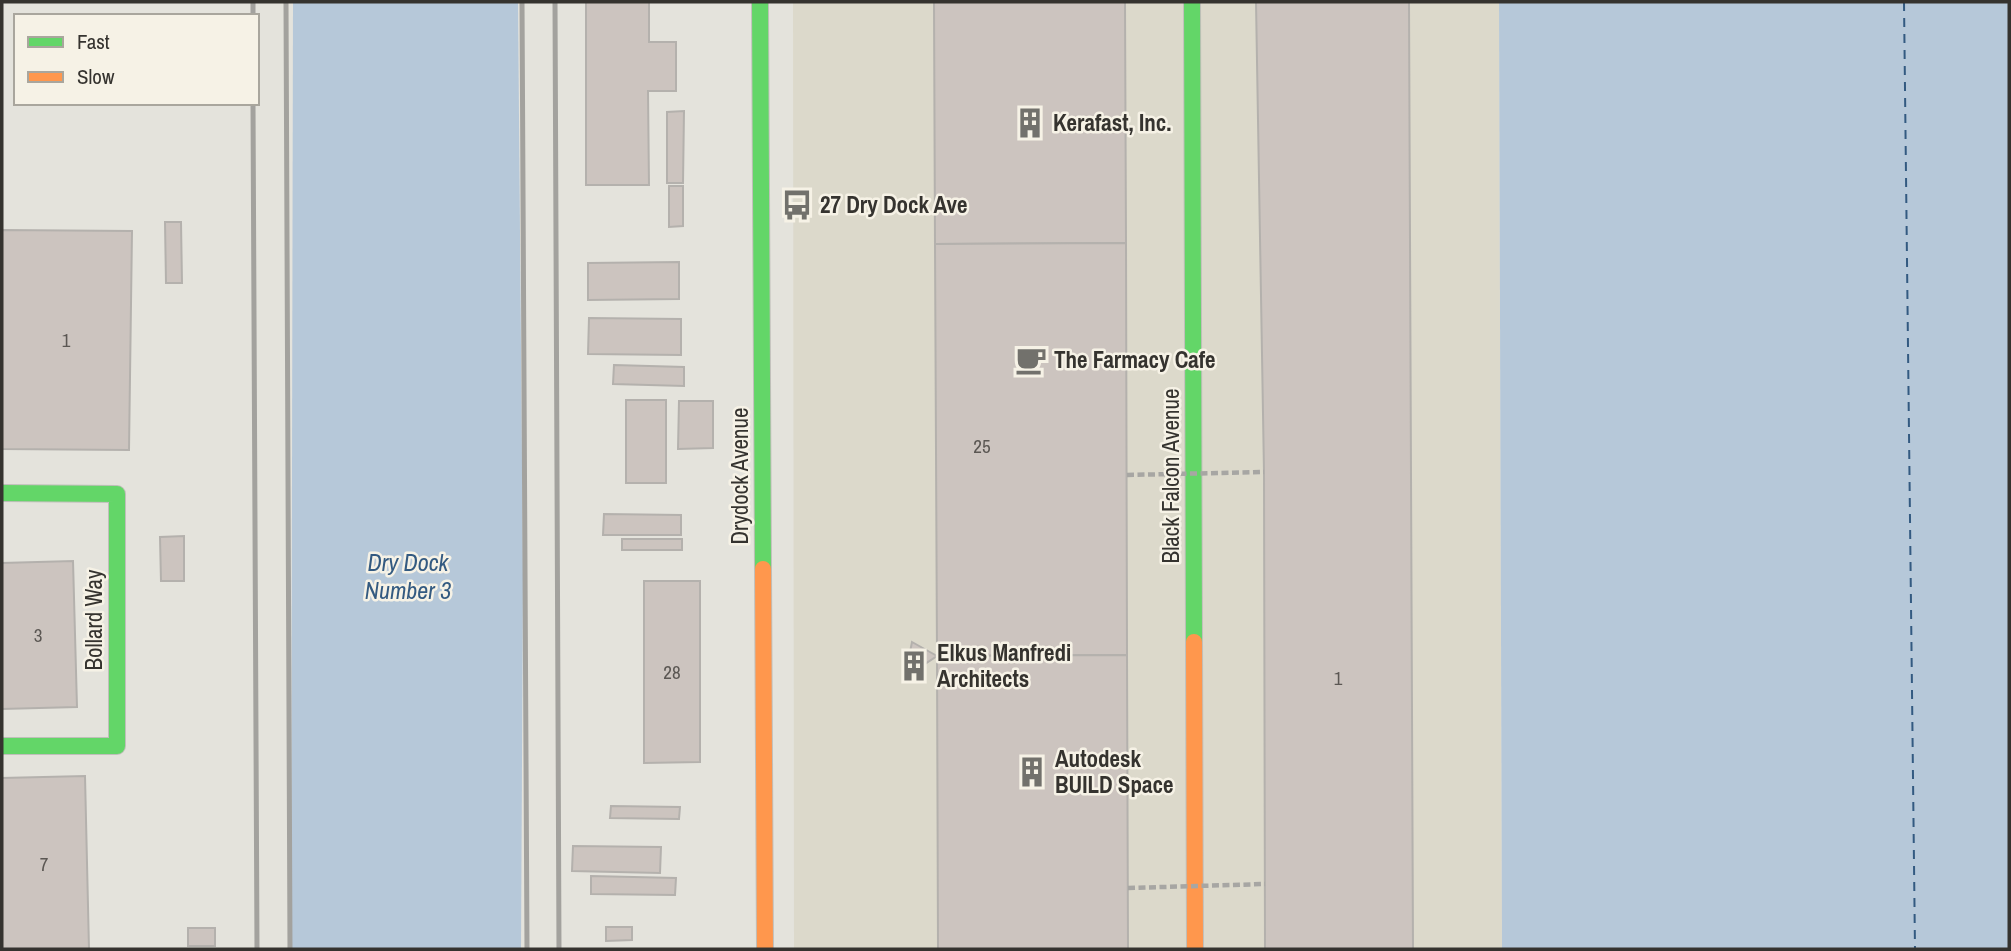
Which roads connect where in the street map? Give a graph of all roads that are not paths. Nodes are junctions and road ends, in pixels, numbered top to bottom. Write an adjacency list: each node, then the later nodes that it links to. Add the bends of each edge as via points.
1 (761, 2): 5 (street, Drydock Avenue)
2 (1192, 2): 6 (street, Black Falcon Avenue)
3 (2, 493): 4 (street, Bollard Way, via 117,494 117,746)
4 (2, 746)
5 (765, 949)
6 (1195, 949)

